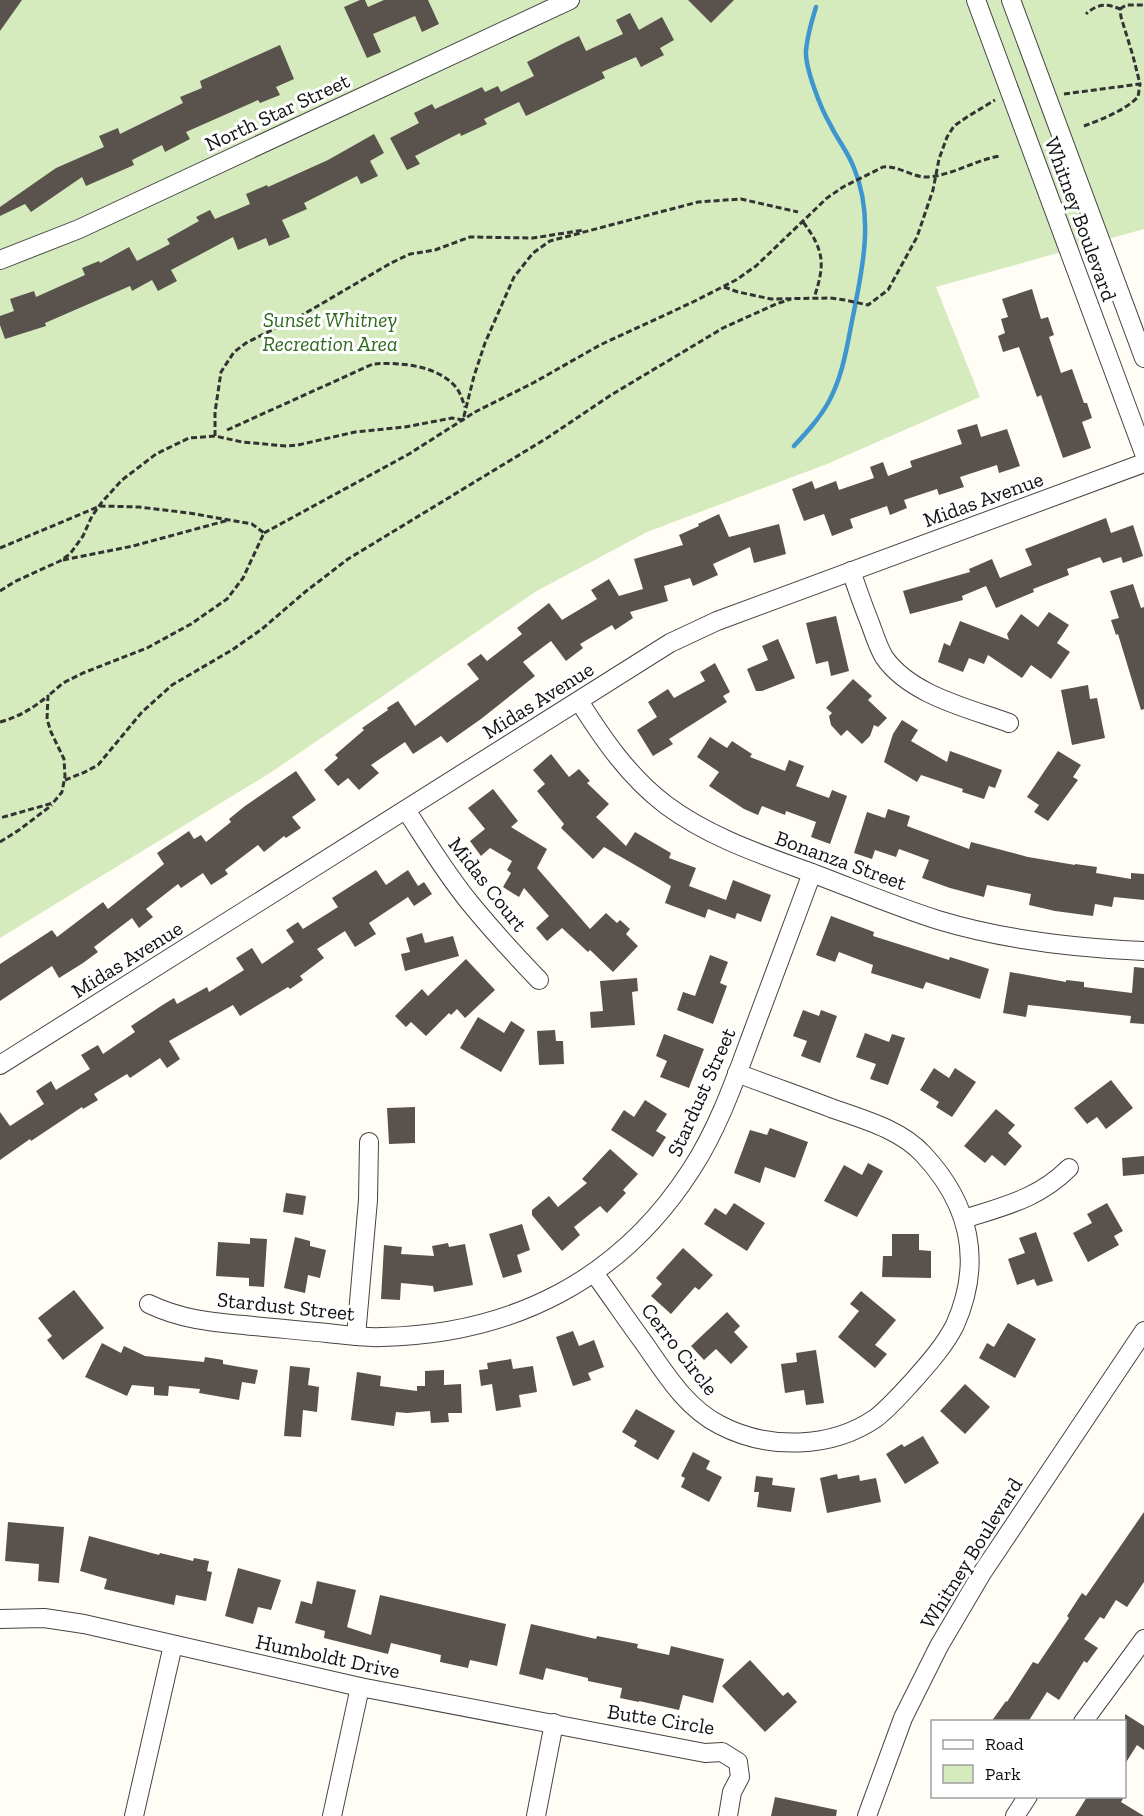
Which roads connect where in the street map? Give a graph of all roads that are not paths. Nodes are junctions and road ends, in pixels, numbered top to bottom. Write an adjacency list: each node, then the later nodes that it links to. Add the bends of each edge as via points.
1 (570, 0): 4 (street, North Star Street, via 79,229)
2 (976, 0): 6 (street, Whitney Boulevard)
3 (1011, 0): 5 (street, Whitney Boulevard)
4 (0, 260)
5 (1144, 358)
6 (1144, 453)
7 (1144, 463): 8 (street, Midas Avenue)
8 (851, 571): 9 (street, Midas Avenue, via 692,632); 10 (street, via 884,656 895,670 929,693)
9 (579, 701): 11 (street, Midas Avenue); 12 (street, Bonanza Street, via 608,745 665,804 726,840)
10 (1009, 723)
11 (406, 810): 14 (street, Midas Court, via 469,902); 15 (street, Midas Avenue)
12 (812, 873): 13 (street, Bonanza Street, via 894,905 982,932 1081,947); 16 (street, Stardust Street)
13 (1144, 951)
14 (539, 980)
15 (0, 1065)
16 (737, 1073): 19 (street, Cerro Circle, via 901,1137 922,1152 937,1170); 20 (street, Stardust Street, via 697,1160 667,1204 620,1253)
17 (369, 1142): 23 (street)
18 (1070, 1168): 19 (street, via 1023,1200)
19 (964, 1219): 20 (street, Cerro Circle, via 971,1263 968,1284 954,1326 930,1363 876,1417 856,1430 811,1442 766,1441 720,1425 701,1413 667,1375)
20 (594, 1273): 23 (street, Stardust Street, via 537,1305 493,1320 436,1333)
21 (149, 1304): 23 (street, Stardust Street, via 164,1312 199,1320)
22 (1144, 1330): 35 (street, Whitney Boulevard, via 982,1573 939,1646 903,1718)
23 (356, 1336)
24 (0, 1619): 26 (street, Humboldt Drive, via 44,1618 84,1624)
25 (1144, 1639): 28 (street)
26 (173, 1645): 27 (street, Humboldt Drive); 31 (street)
27 (360, 1687): 29 (street, Humboldt Drive); 32 (street)
28 (1084, 1720)
29 (554, 1723): 33 (street); 34 (street, Butte Circle, via 705,1753 722,1752 738,1762 740,1777 732,1792)
30 (1027, 1798): 36 (street)
31 (134, 1816)
32 (332, 1816)
33 (536, 1816)
34 (728, 1816)
35 (867, 1816)
36 (1015, 1816)

